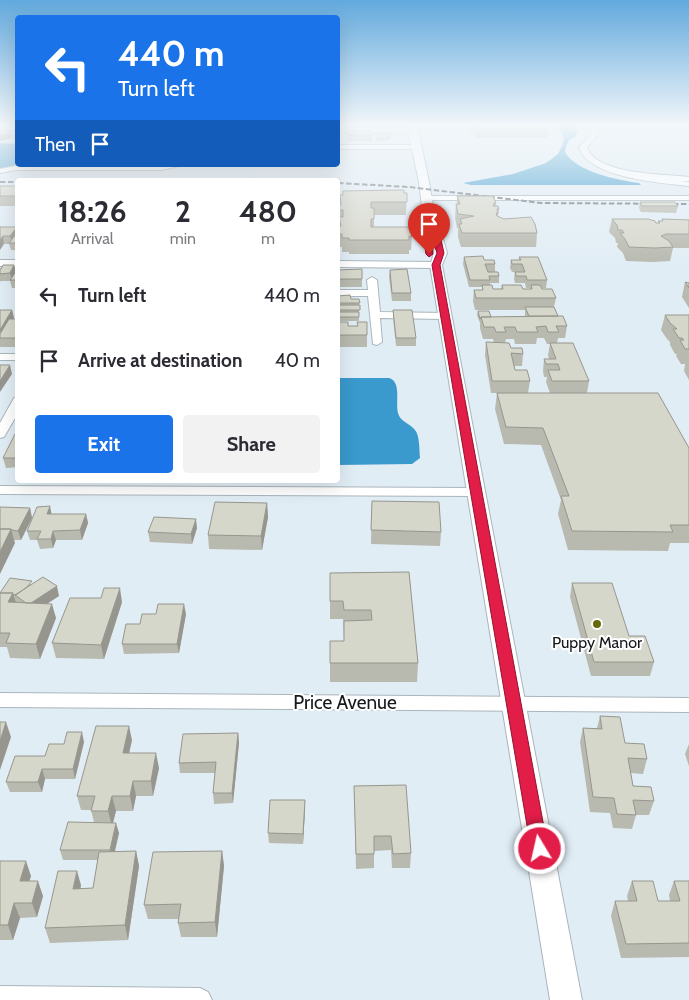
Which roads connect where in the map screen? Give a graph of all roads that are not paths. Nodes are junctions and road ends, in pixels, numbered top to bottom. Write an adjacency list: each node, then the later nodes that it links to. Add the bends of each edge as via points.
1 (422, 173): 4 (street)
2 (625, 173): 3 (street)
3 (688, 181)
4 (425, 198): 5 (street); 6 (street)
5 (689, 198)
6 (431, 231): 10 (street, via 426,235 429,254)
7 (0, 263): 8 (street)
8 (15, 263)
9 (340, 264): 10 (street)
10 (436, 264): 15 (street)
11 (372, 280): 13 (street)
12 (340, 293): 13 (street)
13 (373, 293): 14 (street)
14 (374, 311): 15 (street); 16 (street, via 371,328)
15 (444, 311): 22 (street)
16 (377, 342)
17 (0, 357): 18 (street)
18 (15, 357)
19 (15, 406): 20 (street)
20 (0, 434)
21 (0, 490): 22 (street)
22 (476, 492): 24 (street)
23 (0, 700): 24 (street, Price Avenue)
24 (513, 703): 25 (street, Price Avenue); 28 (street)
25 (689, 705)
26 (0, 998): 27 (street)
27 (200, 1000)
28 (566, 1000)

